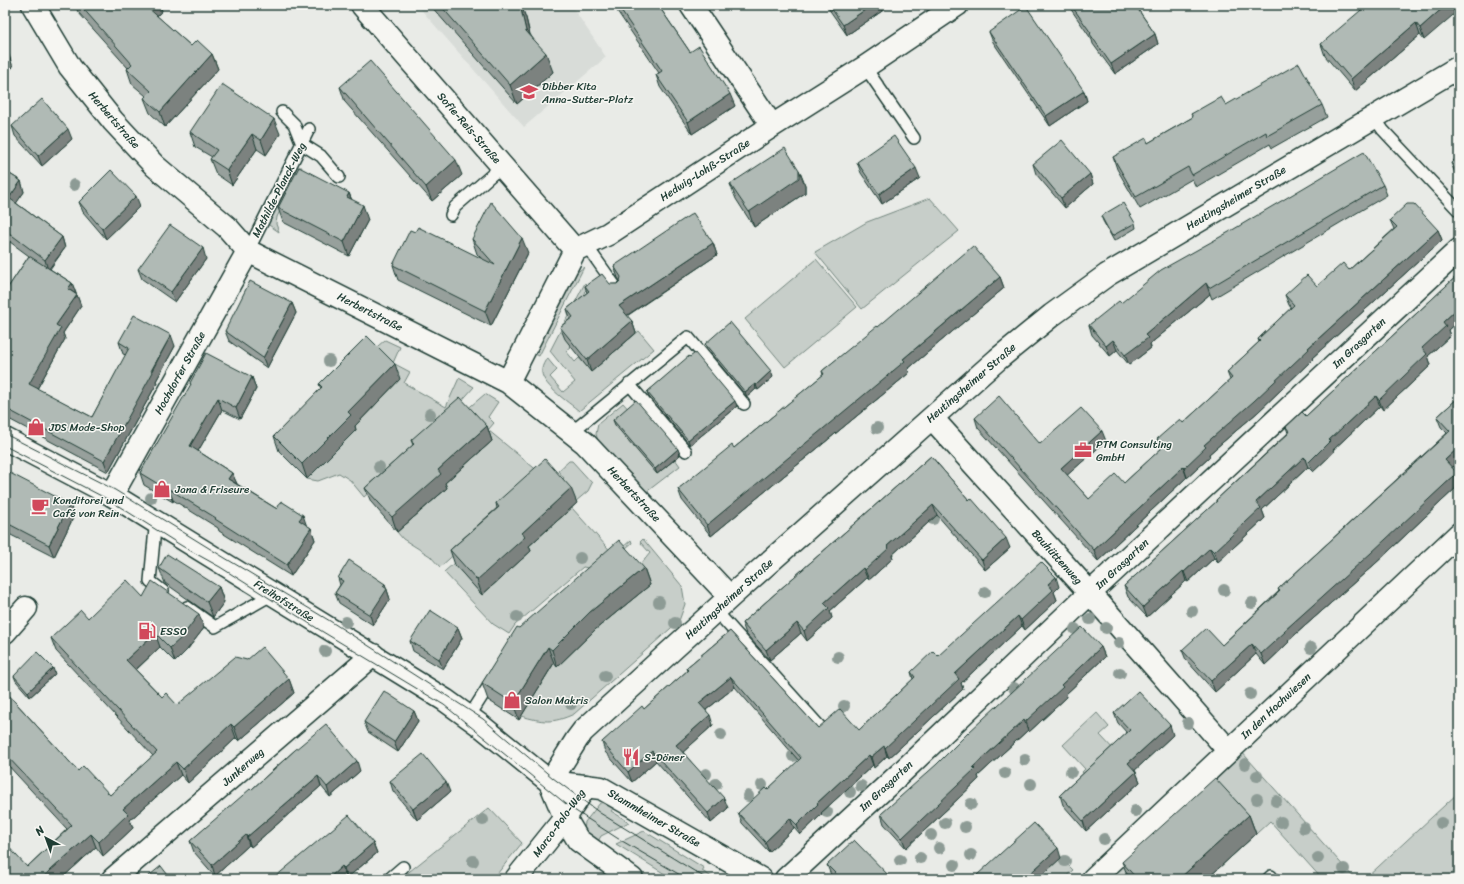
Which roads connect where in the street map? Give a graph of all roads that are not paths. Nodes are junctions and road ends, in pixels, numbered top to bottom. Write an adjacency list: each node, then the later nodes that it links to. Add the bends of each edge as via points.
1 (33, 5): 18 (street, Herbertstraße, via 70,67 113,121 155,166 227,227)
2 (362, 5): 13 (street, Sofie-Reis-Straße)
3 (691, 5): 9 (street)
4 (957, 5): 5 (street, Hedwig-Lohß-Straße)
5 (865, 67): 9 (street, Hedwig-Lohß-Straße); 11 (lane)
6 (1459, 67): 8 (street, Heutingsheimer Straße)
7 (282, 112): 12 (lane, via 294,124)
8 (1374, 117): 15 (lane, via 1383,130); 24 (street, Heutingsheimer Straße, via 1107,274 1006,351)
9 (772, 126): 17 (street, Hedwig-Lohß-Straße, via 608,234)
10 (309, 129): 12 (lane, Mathilde-Planck-Weg)
11 (914, 138)
12 (302, 144): 14 (lane, via 321,156); 18 (lane, Mathilde-Planck-Weg)
13 (502, 166): 16 (lane, via 455,207); 17 (street, Sofie-Reis-Straße)
14 (339, 177)
15 (1459, 210)
16 (451, 215)
17 (581, 248): 20 (lane); 21 (street)
18 (248, 250): 21 (street, Herbertstraße); 28 (street, Hochdorfer Straße)
19 (1459, 250): 31 (street, Im Grasgarten)
20 (618, 290)
21 (508, 382): 25 (street, Herbertstraße)
22 (629, 384): 23 (lane, via 688,337); 25 (lane); 27 (lane)
23 (744, 404)
24 (932, 418): 31 (street, Bauhüttenweg); 33 (street, Heutingsheimer Straße)
25 (572, 432): 33 (street, Herbertstraße, via 585,443)
26 (5, 439): 28 (street, Freihofstraße)
27 (686, 451)
28 (112, 495): 29 (street, Freihofstraße)
29 (154, 521): 32 (street, Freihofstraße); 32 (lane, via 150,581 215,627)
30 (1459, 534): 40 (street, In den Hochwiesen)
31 (1090, 593): 40 (street, Bauhüttenweg); 50 (street, Im Grasgarten)
32 (274, 594): 36 (street, Freihofstraße)
33 (723, 604): 39 (lane); 41 (street, Heutingsheimer Straße, via 583,732)
34 (26, 608): 35 (street)
35 (5, 632)
36 (373, 655): 38 (street, Freihofstraße); 45 (street, Junkerweg)
37 (499, 669): 38 (lane)
38 (469, 717): 41 (street, Freihofstraße)
39 (822, 729)
40 (1229, 751): 51 (street, In den Hochwiesen)
41 (550, 782): 42 (street, Stammheimer Straße); 43 (street)
42 (586, 786): 43 (street, Marco-Polo-Weg); 49 (street, Stammheimer Straße, via 601,788)
43 (565, 818): 47 (street, Marco-Polo-Weg); 48 (street, via 578,840)
44 (403, 867): 46 (lane)
45 (113, 879)
46 (389, 879)
47 (516, 879)
48 (632, 879)
49 (761, 879)
50 (786, 879)
51 (1093, 879)
52 (1268, 879): 53 (lane, via 1271,876)
53 (1273, 879)

